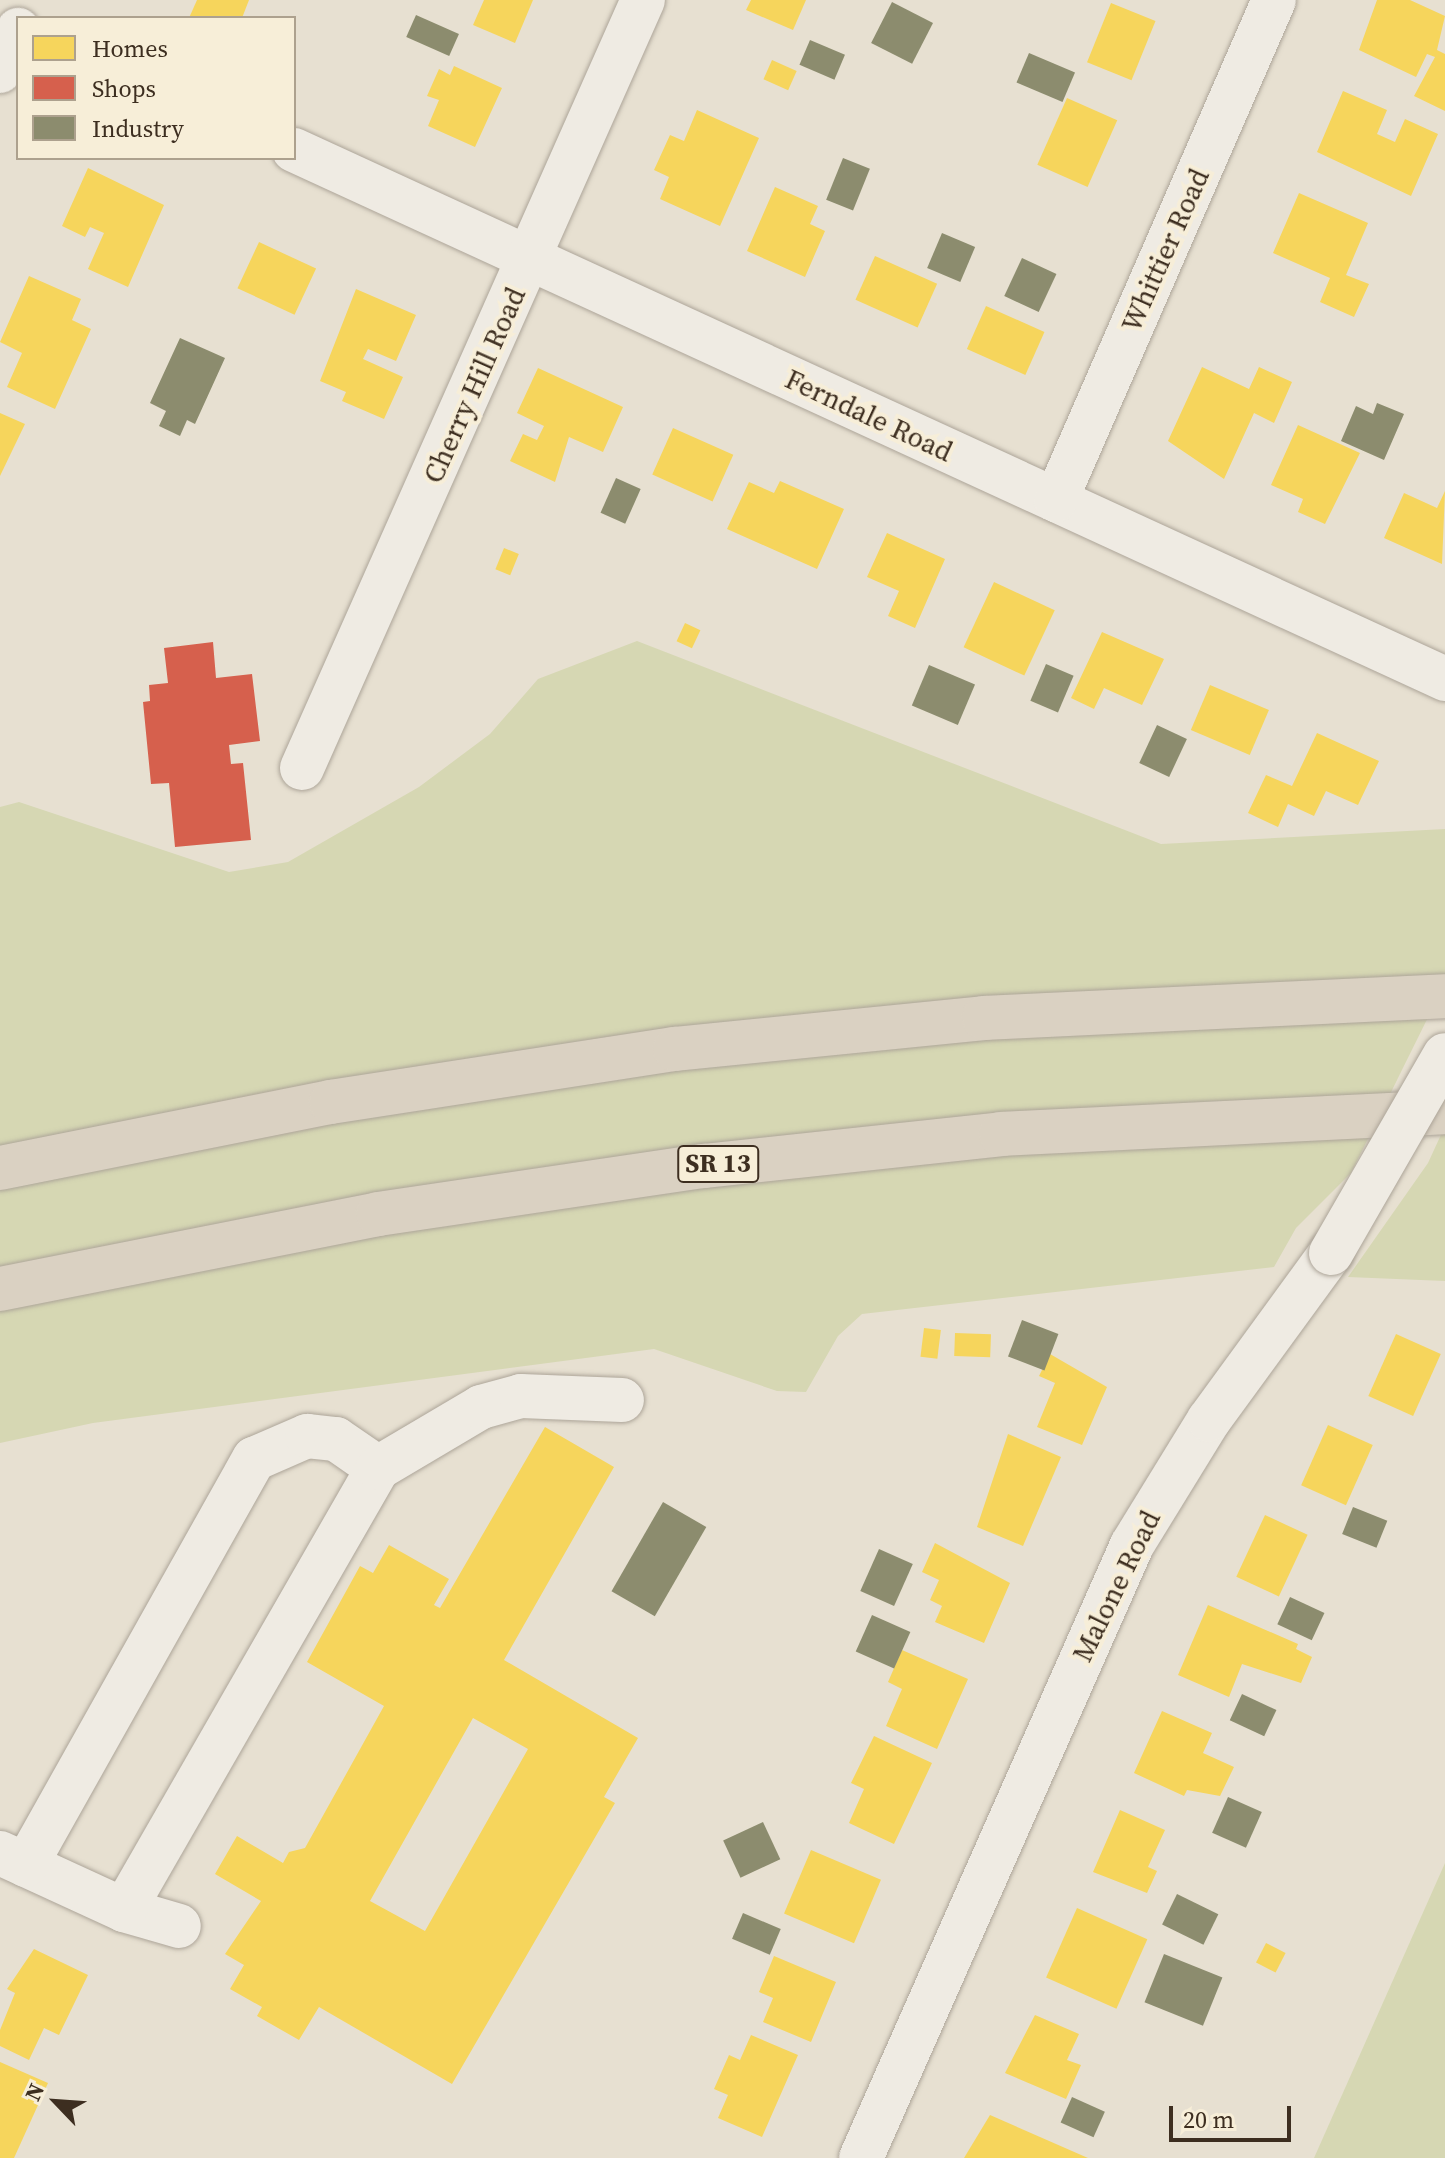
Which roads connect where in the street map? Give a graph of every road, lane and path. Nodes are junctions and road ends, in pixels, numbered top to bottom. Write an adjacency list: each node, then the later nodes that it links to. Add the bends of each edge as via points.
1 (643, 0): 6 (street, Cherry Hill Road)
2 (1274, 0): 7 (street, Whittier Road)
3 (16, 35): 4 (street)
4 (0, 71)
5 (296, 151): 6 (street, Ferndale Road)
6 (530, 260): 7 (street, Ferndale Road); 9 (street, Cherry Hill Road)
7 (1056, 500): 8 (street, Ferndale Road)
8 (1445, 679)
9 (302, 768)
10 (1445, 996): 13 (highway, via 1111,1009 675,1049 331,1102)
11 (1445, 1055): 20 (street, Malone Road, bridge, via 1331,1253 1209,1420 1132,1545)
12 (1445, 1112): 14 (highway, SR 13, via 1033,1132 704,1166 363,1216)
13 (0, 1168)
14 (0, 1289)
15 (622, 1400): 16 (street, via 521,1396 481,1407)
16 (378, 1468): 17 (street, via 336,1439 307,1436 254,1459); 18 (street)
17 (13, 1859): 18 (street)
18 (124, 1910): 19 (street)
19 (179, 1926)
20 (861, 2158)

